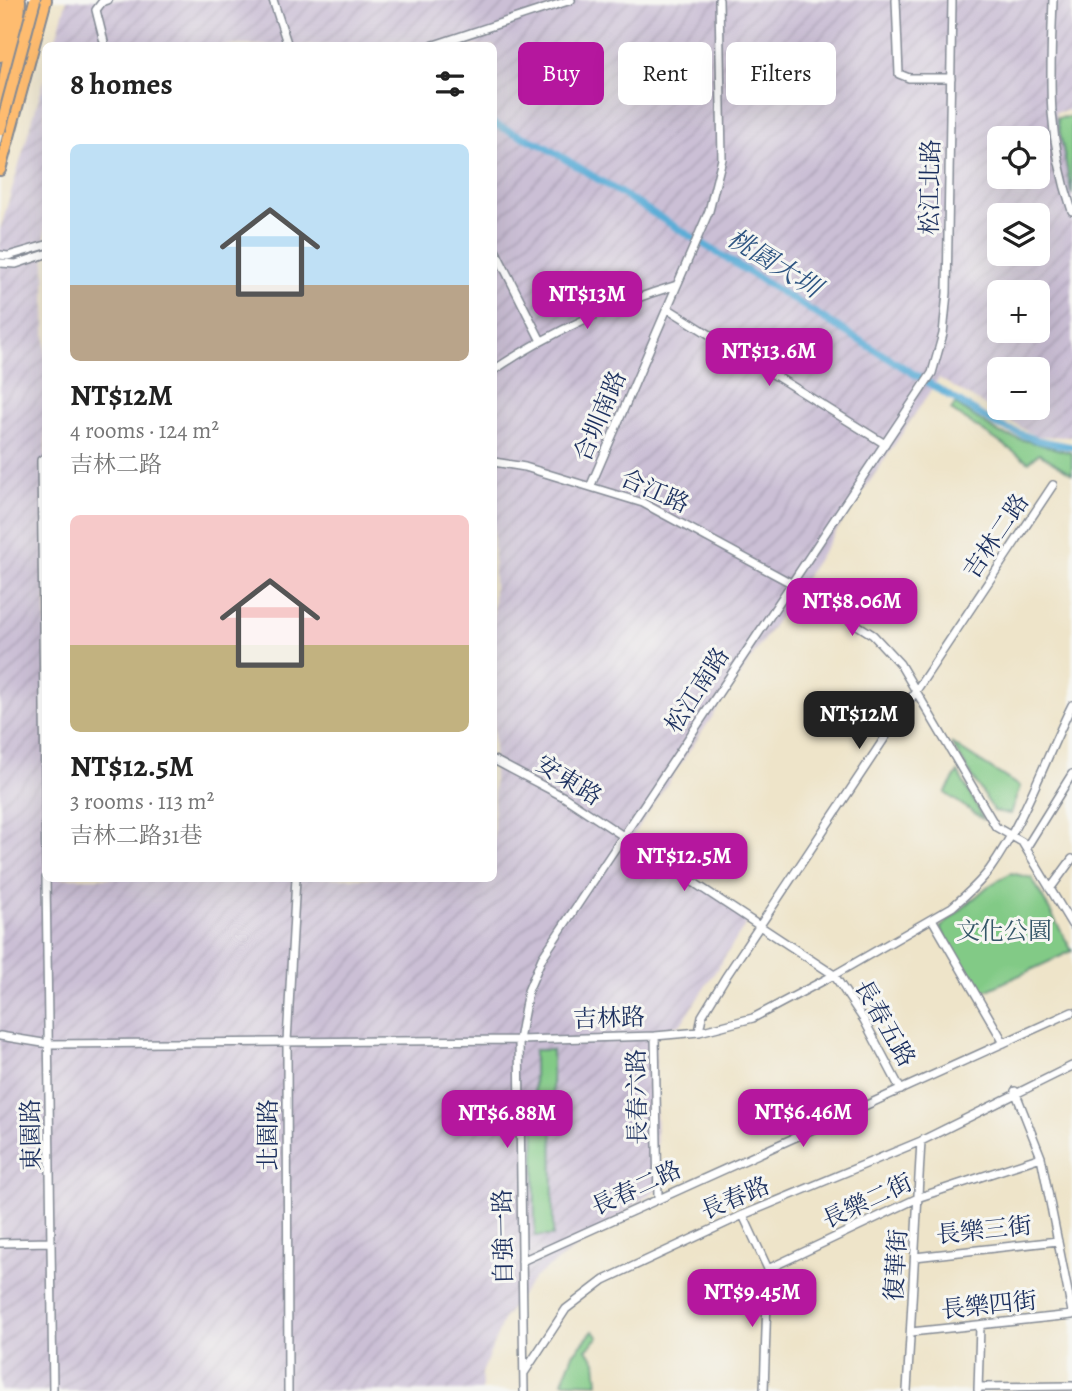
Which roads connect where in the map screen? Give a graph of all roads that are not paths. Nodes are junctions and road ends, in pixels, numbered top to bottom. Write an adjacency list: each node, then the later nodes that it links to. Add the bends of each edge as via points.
1 (2, 0): 17 (highway)
2 (12, 0): 16 (highway)
3 (20, 0): 21 (highway)
4 (35, 0): 22 (highway, bridge)
5 (46, 0): 21 (highway)
6 (108, 0): 13 (street, via 96,10)
7 (273, 0): 14 (street)
8 (571, 0): 15 (street)
9 (719, 0): 30 (street, 合圳南路, via 722,159 709,211)
10 (896, 0): 19 (street, via 899,74)
11 (951, 0): 19 (street, 松江北路)
12 (1053, 0): 24 (street, via 1052,139)
13 (104, 42)
14 (287, 42)
15 (443, 42)
16 (10, 47): 18 (highway); 20 (highway)
17 (0, 56)
18 (0, 77)
19 (951, 78): 34 (street, 松江北路, via 947,293 943,334)
20 (0, 105)
21 (12, 121): 23 (highway)
22 (0, 130)
23 (0, 170)
24 (1072, 211)
25 (42, 246): 27 (street)
26 (497, 254): 32 (street)
27 (0, 255)
28 (42, 255): 29 (street, via 16,264)
29 (0, 263)
30 (677, 285): 31 (street, 合圳南路); 32 (street, via 587,315)
31 (667, 308): 35 (street); 37 (street, 合圳南路)
32 (540, 339): 33 (street)
33 (497, 368)
34 (932, 373): 35 (street, 松江南路)
35 (885, 444): 39 (street, 松江南路)
36 (497, 462): 37 (street, 合江路)
37 (591, 485): 39 (street, 合江路, via 643,503)
38 (1053, 485): 40 (street, 吉林二路)
39 (791, 583): 40 (street, 合江路, via 873,635 900,664); 45 (street, 松江南路)
40 (916, 692): 44 (street, 合江路, via 996,827); 52 (street, 吉林二路)
41 (1072, 705): 44 (street, 吉林路)
42 (497, 762): 45 (street, 安東路, via 564,797)
43 (1071, 779): 46 (street)
44 (1010, 834): 46 (street, 合江路); 51 (street, 吉林路, via 990,870 952,907)
45 (622, 838): 52 (street, 安東路); 59 (street, 松江南路, via 542,958 528,991)
46 (1026, 848): 50 (street, 合江路)
47 (1072, 859): 50 (street)
48 (46, 882): 62 (street, 東園路)
49 (296, 882): 60 (street, 北園路)
50 (1050, 889): 53 (street, 合江路)
51 (932, 919): 54 (street, 吉林路); 61 (street)
52 (760, 925): 54 (street, 安東路); 56 (street, 吉林二路, via 702,1016)
53 (1072, 925)
54 (834, 975): 56 (street, 吉林路, via 753,1017); 64 (street, 長春五路)
55 (1072, 1012): 61 (street, 長春二路)
56 (699, 1032): 58 (street, 吉林路)
57 (0, 1036): 62 (street, 吉林路)
58 (655, 1036): 59 (street, 吉林路); 69 (street, 長春六路)
59 (519, 1040): 60 (street, 吉林路); 75 (street, 自強一路)
60 (287, 1042): 62 (street, 吉林路); 84 (street, 北園路)
61 (1004, 1043): 64 (street, 長春二路)
62 (49, 1044): 72 (street, 東園路)
63 (1072, 1066): 65 (street, 長春路)
64 (901, 1090): 69 (street, 長春二路)
65 (1015, 1091): 66 (street, 長春路); 67 (street)
66 (921, 1141): 68 (street, 復華街); 70 (street, 長春路)
67 (1041, 1157): 68 (street, 長樂二街); 71 (street)
68 (920, 1197): 74 (street, 復華街); 76 (street, 長樂二街)
69 (658, 1198): 75 (street, 長春二路)
70 (743, 1215): 76 (street); 80 (street, 長春路, via 649,1257 583,1295 547,1334)
71 (1058, 1241): 74 (street, 長樂三街); 77 (street)
72 (51, 1242): 73 (street); 83 (street, 東園路)
73 (0, 1243)
74 (915, 1258): 79 (street, 復華街)
75 (522, 1261): 80 (street, 自強一路)
76 (768, 1269): 86 (street)
77 (1072, 1313): 78 (street, 長樂四街)
78 (980, 1326): 79 (street, 長樂四街); 82 (street)
79 (911, 1332): 87 (street, 復華街)
80 (524, 1373): 85 (street, 自強一路)
81 (1072, 1386): 82 (street)
82 (978, 1389)
83 (53, 1391)
84 (288, 1391)
85 (524, 1391)
86 (764, 1391)
87 (907, 1391)

